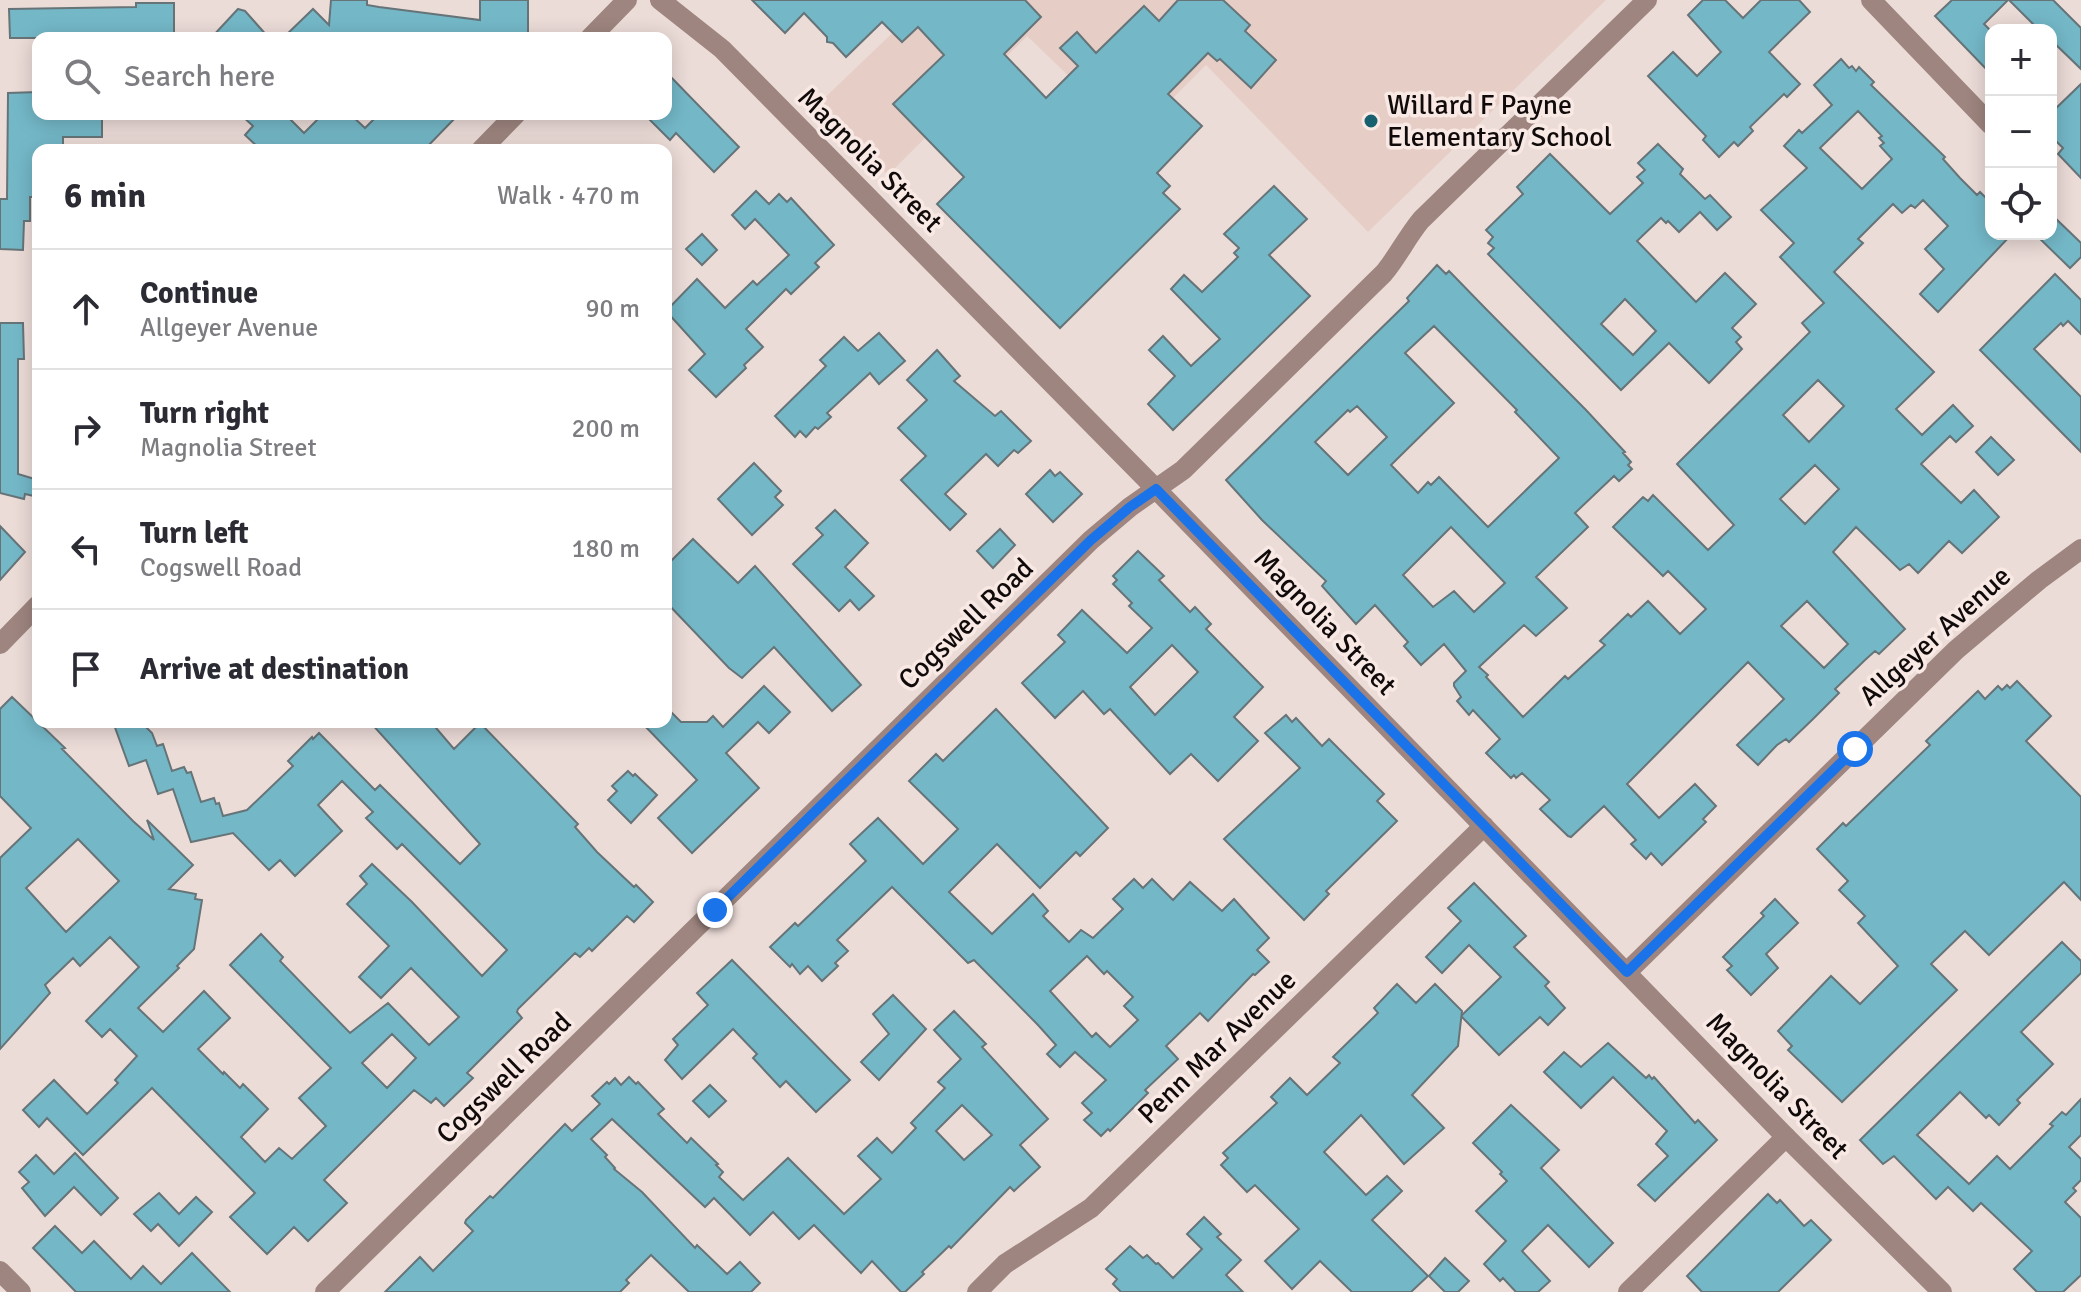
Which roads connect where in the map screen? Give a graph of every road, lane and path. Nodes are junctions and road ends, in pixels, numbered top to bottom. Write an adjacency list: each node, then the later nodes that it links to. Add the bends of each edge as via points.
1 (627, 0): 5 (street)
2 (660, 0): 9 (street, Magnolia Street, via 722,49)
3 (1647, 0): 9 (street, Cogswell Road, via 1421,220 1384,273 1183,470)
4 (1871, 0): 6 (street)
5 (596, 32)
6 (1985, 119)
7 (510, 120): 8 (street)
8 (487, 144)
9 (1156, 489): 13 (street, Magnolia Street); 18 (street, Cogswell Road, via 1091,540)
10 (2081, 549): 14 (street, Allgeyer Avenue, via 1956,650)
11 (32, 611): 12 (street)
12 (0, 644)
13 (1484, 826): 14 (street, Magnolia Street); 19 (street, Penn Mar Avenue, via 1091,1208 1005,1264)
14 (1627, 972): 15 (street, Magnolia Street)
15 (1786, 1137): 20 (street); 21 (street, Magnolia Street)
16 (0, 1271): 17 (street)
17 (21, 1292)
18 (325, 1292)
19 (977, 1292)
20 (1628, 1292)
21 (1942, 1292)

